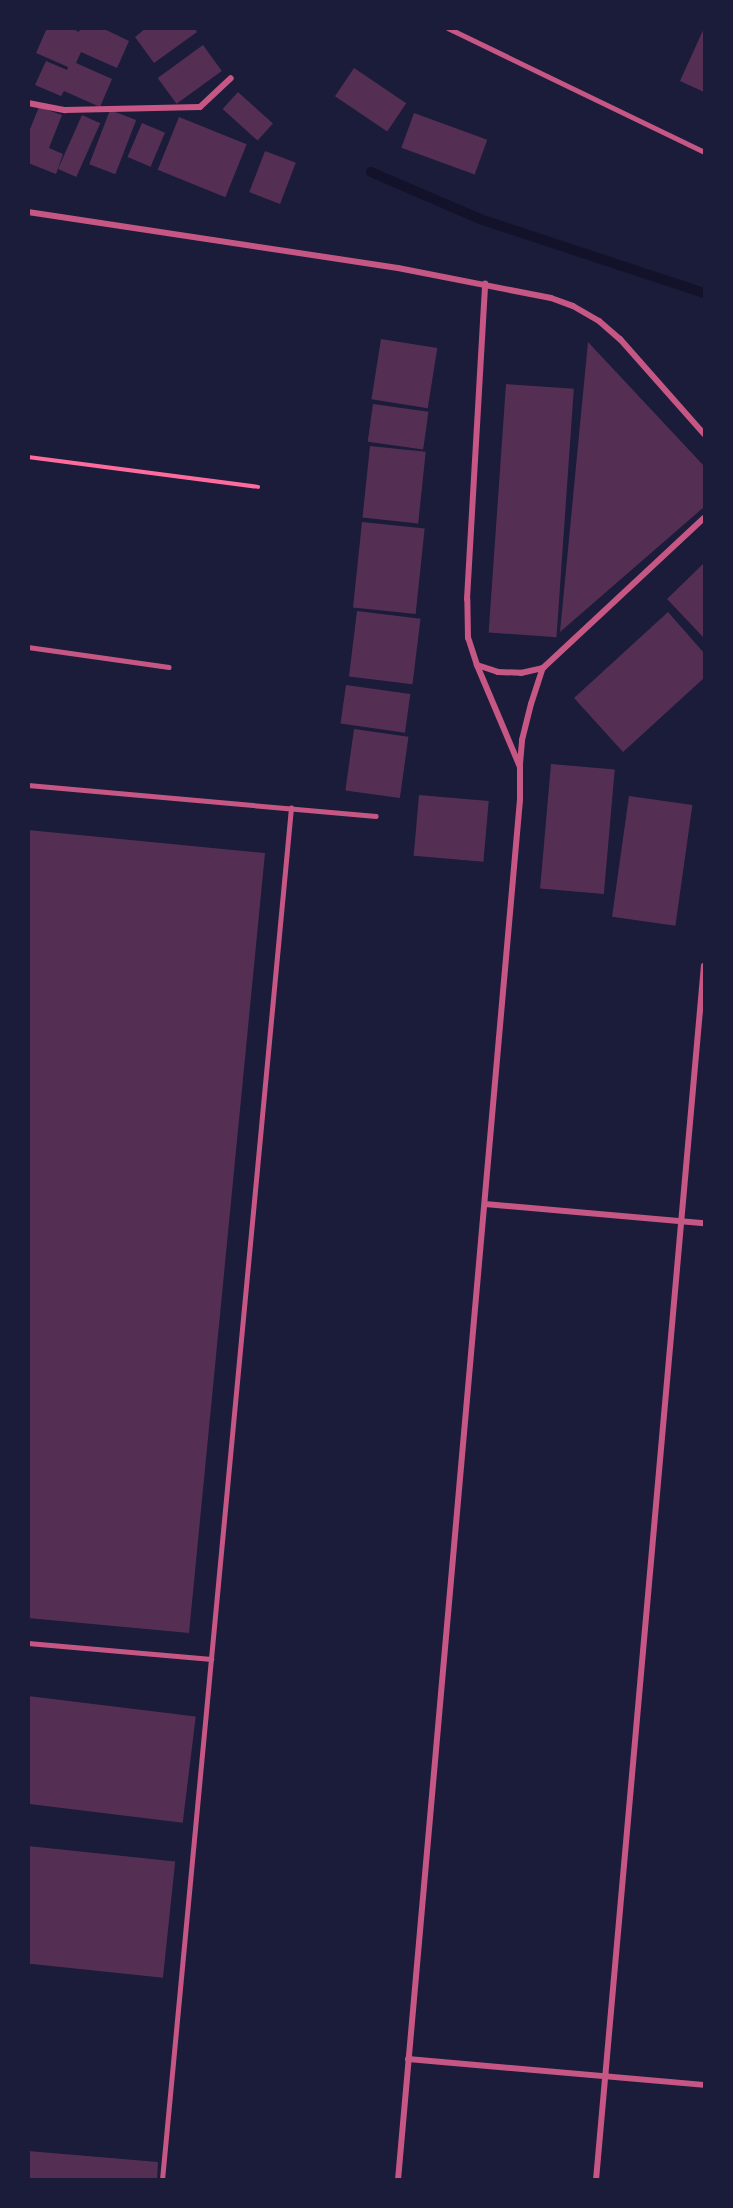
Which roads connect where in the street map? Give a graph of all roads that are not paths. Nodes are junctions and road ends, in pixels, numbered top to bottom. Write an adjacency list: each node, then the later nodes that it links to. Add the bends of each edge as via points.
1 (448, 28): 4 (lane)
2 (231, 78): 3 (street, via 200,107 65,110)
3 (28, 103)
4 (705, 152)
5 (28, 212): 6 (street)
6 (485, 284): 7 (street, via 551,298 599,321 620,339); 10 (street, via 467,599 468,638)
7 (705, 434)
8 (705, 518): 12 (street)
9 (28, 647): 11 (lane)
10 (477, 665): 12 (street, via 498,672 521,673); 13 (street)
11 (169, 667)
12 (543, 668): 13 (street, via 525,731)
13 (520, 767): 18 (street)
14 (28, 785): 15 (lane)
15 (291, 808): 16 (lane); 22 (lane)
16 (376, 816)
17 (705, 966): 19 (street)
18 (485, 1204): 19 (street); 23 (street)
19 (682, 1221): 20 (street); 24 (street)
20 (705, 1223)
21 (28, 1642): 22 (lane)
22 (211, 1659): 26 (lane)
23 (408, 2060): 24 (street); 27 (street)
24 (606, 2076): 25 (street); 28 (street)
25 (705, 2085)
26 (162, 2180)
27 (398, 2180)
28 (597, 2180)

